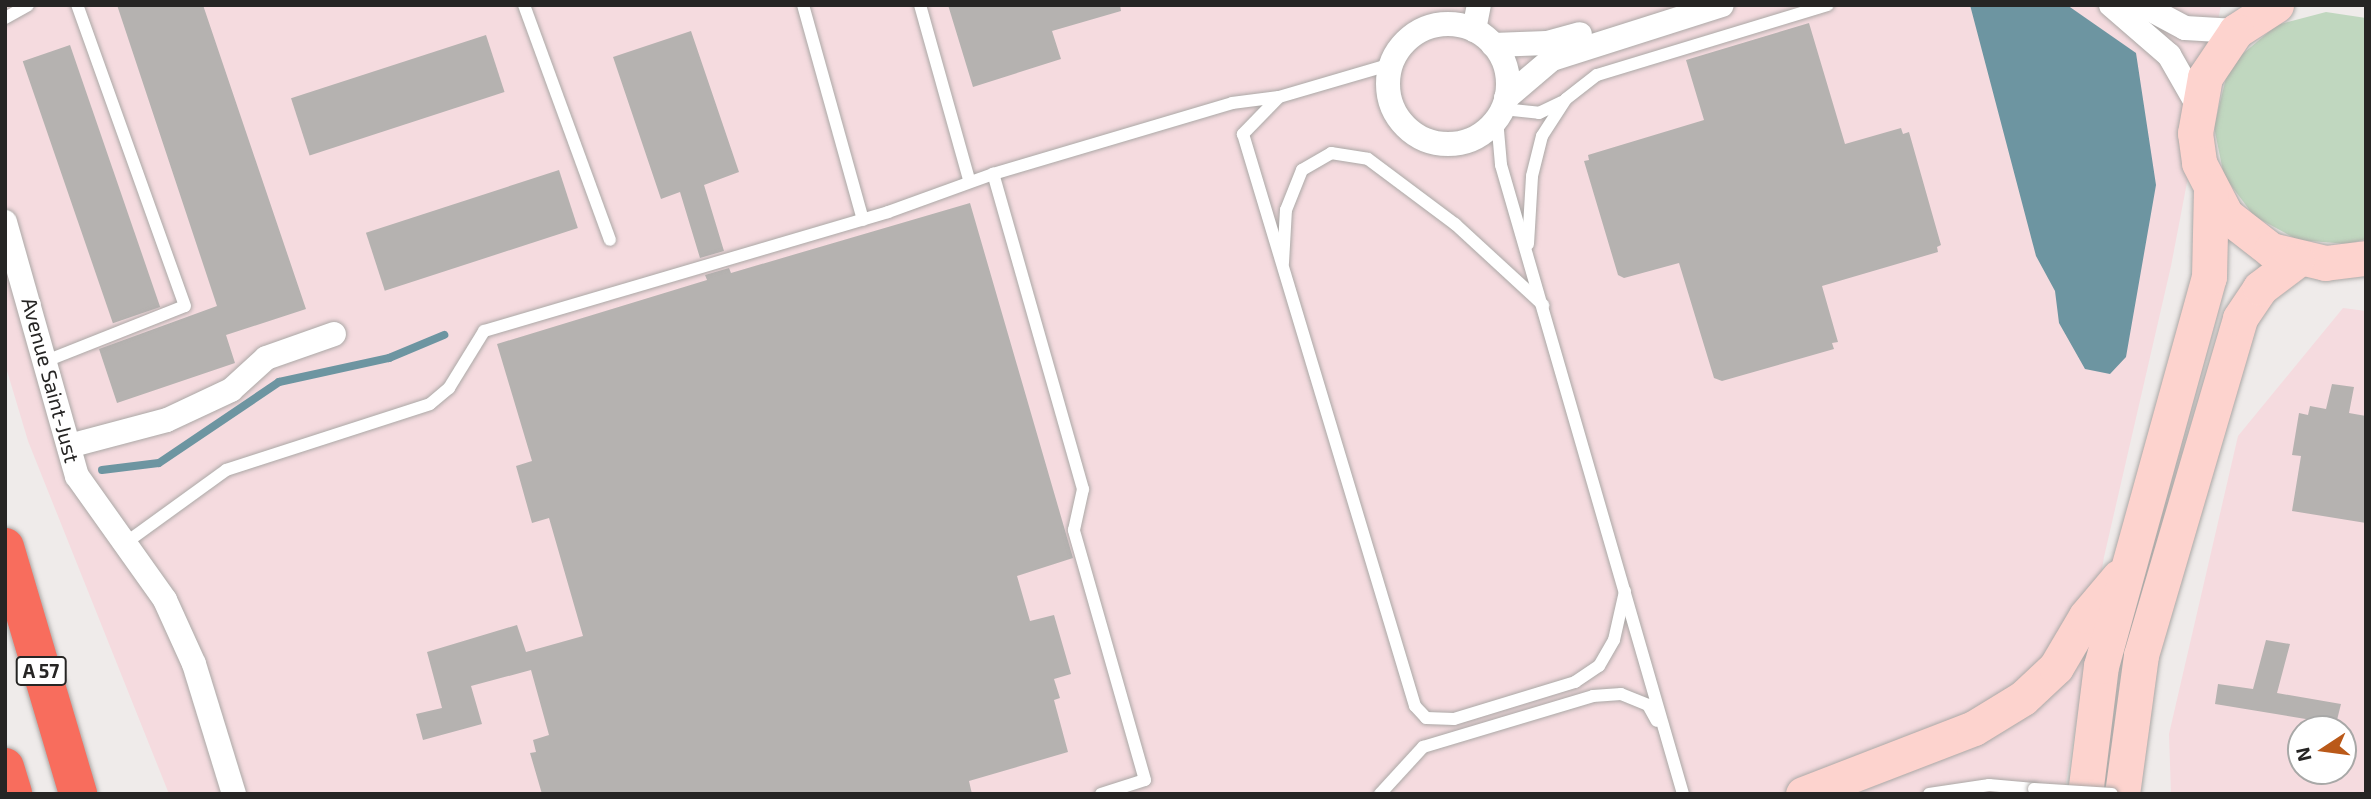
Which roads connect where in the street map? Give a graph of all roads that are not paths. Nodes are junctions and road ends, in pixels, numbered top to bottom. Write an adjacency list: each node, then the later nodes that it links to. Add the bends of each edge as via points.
1 (28, 5): 13 (lane)
2 (76, 5): 33 (lane, via 185,306)
3 (524, 5): 26 (lane)
4 (803, 5): 24 (lane)
5 (920, 5): 22 (lane)
6 (1479, 5): 15 (street)
7 (1671, 5): 15 (street, via 1547,43)
8 (1722, 5): 20 (street, via 1552,59)
9 (1828, 5): 18 (lane, via 1597,75)
10 (2110, 5): 19 (street, via 2169,55)
11 (2142, 5): 14 (street, via 2185,28)
12 (2276, 5): 14 (main road)
13 (5, 18)
14 (2236, 31): 19 (main road, via 2205,77)
15 (1483, 37): 16 (street, via 1458,25 1425,28 1399,49); 20 (street, via 1508,79)
16 (1392, 64): 17 (lane); 20 (street, via 1391,102 1412,132 1448,144 1466,141)
17 (1279, 97): 21 (lane, via 1232,103); 30 (lane, via 1243,134)
18 (1566, 99): 20 (lane, via 1539,113); 27 (lane, via 1542,136 1532,176)
19 (2197, 104): 23 (main road, via 2195,134)
20 (1502, 109): 27 (lane, via 1501,166)
21 (993, 174): 22 (lane); 46 (lane, via 1083,489 1074,530 1145,780)
22 (969, 179): 24 (lane)
23 (2211, 191): 29 (main road, via 2247,235); 37 (main road, via 2209,277)
24 (863, 220): 35 (lane, via 484,331 449,388 430,404 226,470)
25 (5, 222): 33 (street, Avenue Saint-Just)
26 (610, 240)
27 (1528, 254): 31 (lane)
28 (2366, 258): 29 (main road, via 2325,263)
29 (2297, 260): 42 (main road, via 2260,288 2240,318 2141,655)
30 (1282, 270): 31 (lane, via 1286,210 1301,170 1331,153 1367,159 1455,224); 38 (lane, via 1407,688 1426,718 1454,719 1575,682 1599,666 1614,640)
31 (1543, 305): 38 (lane)
32 (334, 334): 34 (street, via 266,358 231,390 167,420)
33 (46, 361): 34 (street, Avenue Saint-Just)
34 (69, 446): 35 (street, Avenue Saint-Just, via 77,475)
35 (128, 541): 45 (street, Avenue Saint-Just, via 165,600 194,664)
36 (5, 547): 44 (highway, A 57)
37 (2126, 569): 50 (main road, via 2087,616 2056,667 2023,698 1973,728); 52 (main road, via 2101,667)
38 (1625, 591): 39 (lane)
39 (1667, 740): 41 (lane); 47 (lane, via 1648,705 1621,694 1593,696 1423,747)
40 (5, 767): 43 (highway)
41 (1675, 771): 48 (lane); 49 (lane)
42 (2121, 792): 51 (lane, bridge, via 1989,785)
43 (13, 794)
44 (78, 794)
45 (234, 794)
46 (1101, 794)
47 (1380, 794)
48 (1683, 794)
49 (1693, 794)
50 (1803, 794)
51 (1929, 794)
52 (2085, 794)

